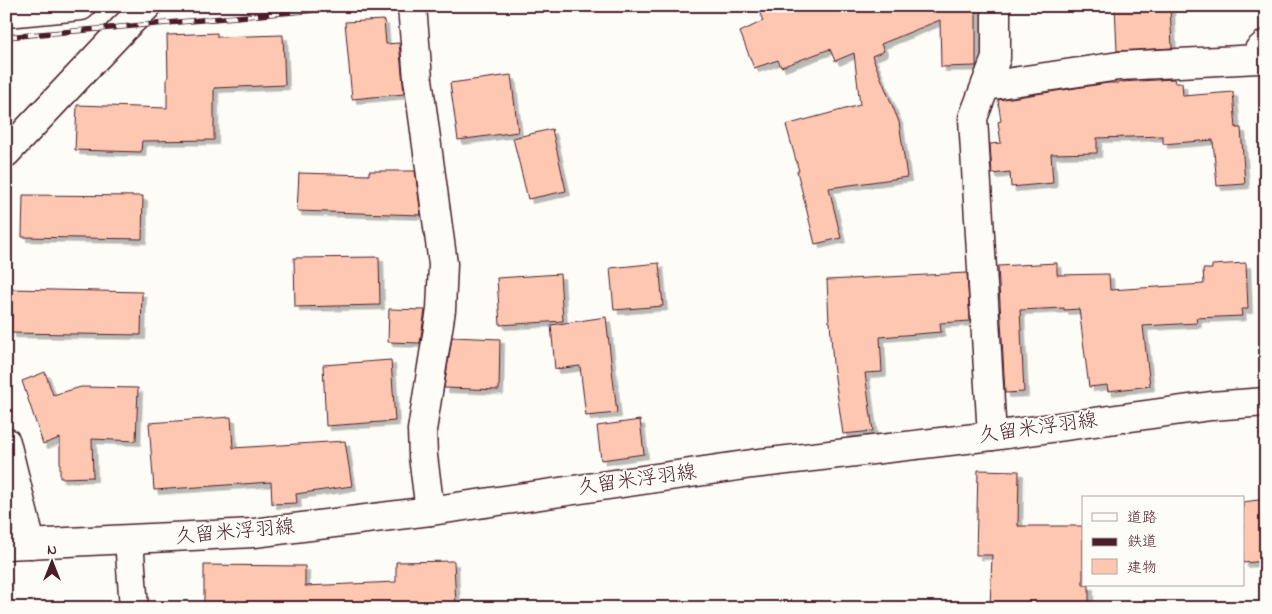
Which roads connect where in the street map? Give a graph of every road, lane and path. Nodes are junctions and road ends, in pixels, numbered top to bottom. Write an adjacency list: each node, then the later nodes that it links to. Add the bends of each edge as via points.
1 (81, 6): 5 (street)
2 (147, 6): 8 (street)
3 (412, 6): 12 (street, via 418,79 443,264 441,310 422,430)
4 (996, 6): 7 (street, via 996,58)
5 (6, 13)
6 (1266, 44): 7 (street, via 1259,50 1259,59 1120,66)
7 (986, 86): 10 (street, via 973,118)
8 (6, 153)
9 (1266, 402): 10 (street, 久留米浮羽線, via 1211,406)
10 (992, 436): 12 (street, 久留米浮羽線, via 752,464)
11 (6, 442): 14 (street)
12 (430, 511): 13 (street, 久留米浮羽線, via 254,534)
13 (129, 540): 14 (street, 久留米浮羽線); 15 (street)
14 (19, 544)
15 (134, 608)

